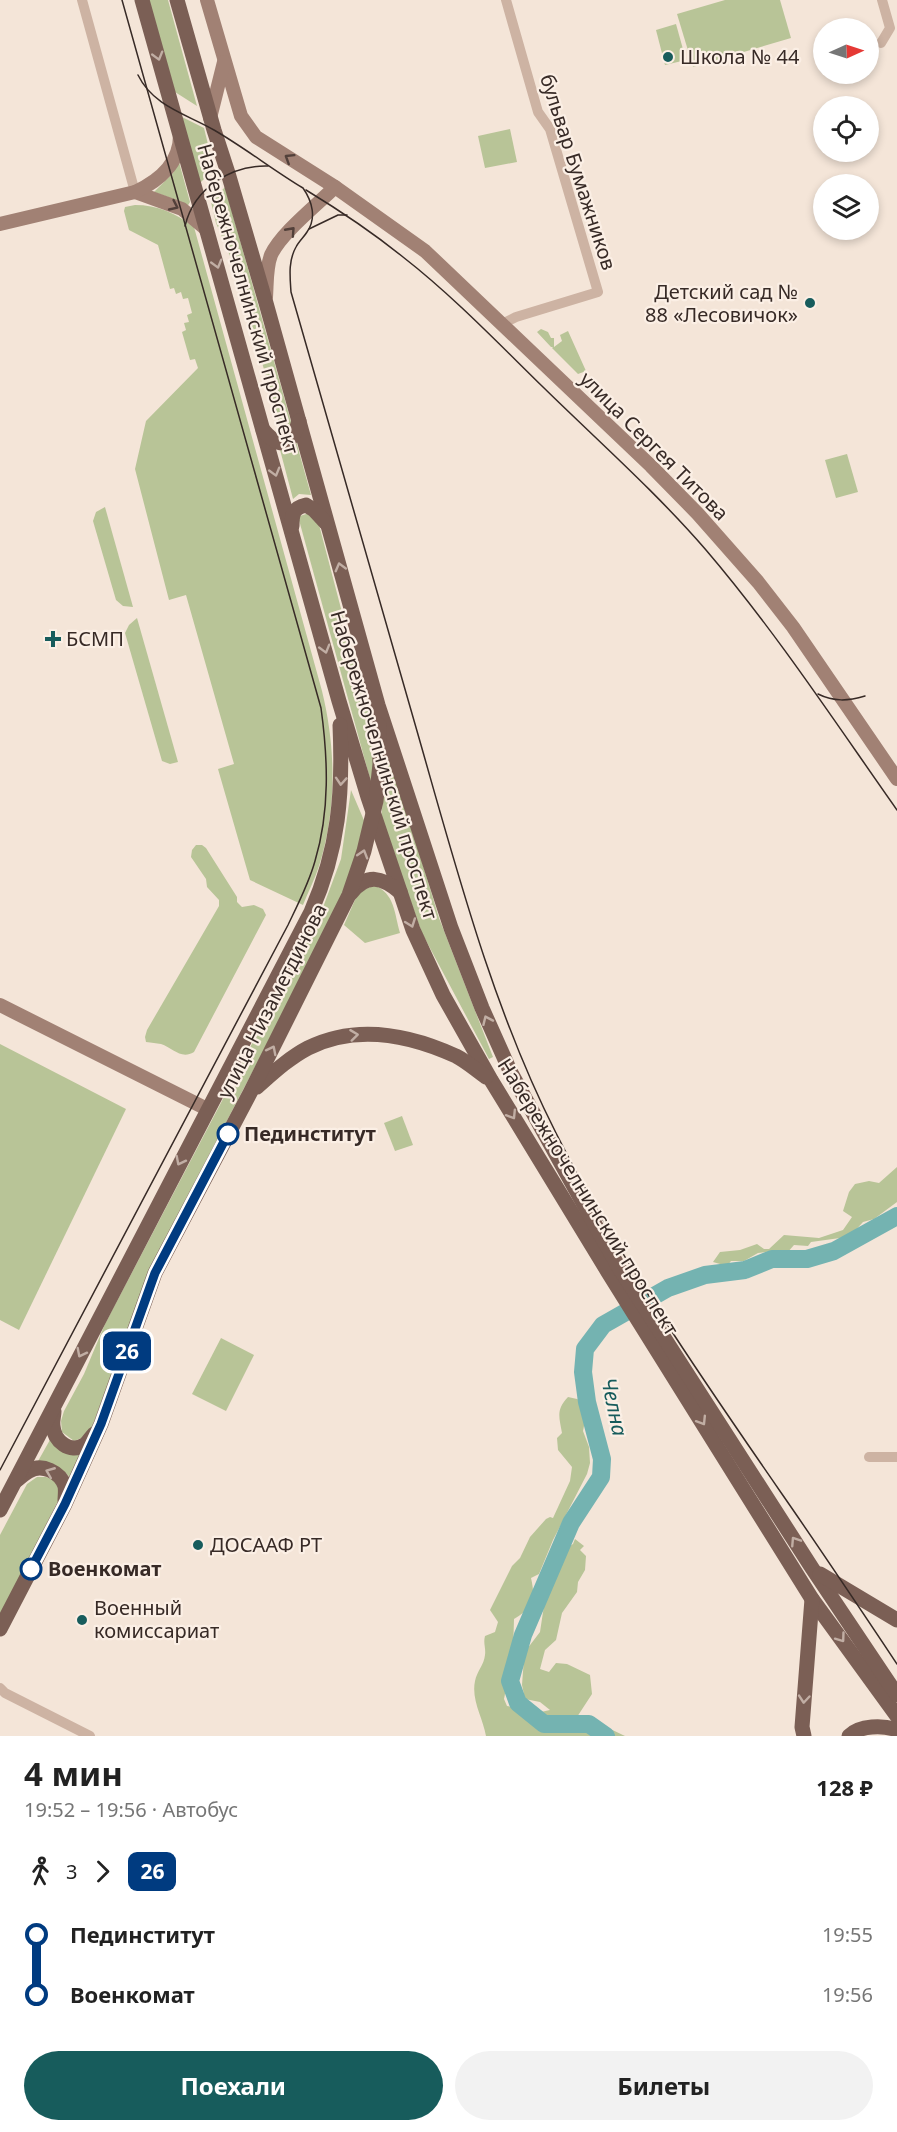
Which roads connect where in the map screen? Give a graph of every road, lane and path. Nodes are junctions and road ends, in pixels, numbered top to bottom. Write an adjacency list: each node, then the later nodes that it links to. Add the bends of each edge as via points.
1 (82, 0): 12 (street)
2 (142, 0): 10 (main road, Набережночелнинский проспект, one-way to 10)
3 (177, 0): 9 (main road, Набережночелнинский проспект)
4 (207, 0): 8 (main road, улица Сергея Титова)
5 (506, 0): 16 (street, бульвар Бумажников, via 538,112 550,129 598,292)
6 (882, 0): 7 (street, via 890,28)
7 (881, 43)
8 (225, 60): 9 (main road); 11 (main road, улица Сергея Титова, one-way to 8, via 256,137 241,116)
9 (210, 118): 15 (main road, Набережночелнинский проспект)
10 (180, 135): 12 (main road, via 174,160 165,173); 14 (main road, Набережночелнинский проспект)
11 (335, 187): 15 (main road, one-way to 11, via 272,254 290,230); 16 (main road, улица Сергея Титова, via 425,251)
12 (135, 192): 13 (main road); 14 (main road, one-way to 14, via 182,209)
13 (0, 224)
14 (207, 230): 18 (main road, Набережночелнинский проспект, one-way to 18)
15 (266, 303): 17 (main road, Набережночелнинский проспект)
16 (502, 324): 23 (main road, улица Сергея Титова, via 698,514 758,582)
17 (299, 421): 18 (main road, via 295,436 281,443); 19 (main road, Набережночелнинский проспект)
18 (263, 430): 20 (main road, Набережночелнинский проспект, one-way to 20)
19 (328, 525): 20 (main road, via 306,505 292,513); 22 (main road, Набережночелнинский проспект, one-way to 19)
20 (292, 532): 21 (main road, Набережночелнинский проспект, one-way to 21)
21 (339, 701): 24 (main road, Набережночелнинский проспект); 30 (main road, улица Низаметдинова, one-way to 30, via 339,817 323,885)
22 (378, 705): 24 (main road, улица Низаметдинова, via 380,764); 31 (main road, Набережночелнинский проспект, one-way to 22, via 525,1101 482,1008)
23 (897, 779)
24 (373, 813): 25 (main road, Набережночелнинский проспект); 26 (main road, улица Низаметдинова, one-way to 24)
25 (400, 892): 26 (main road, via 389,883 371,879 357,885); 28 (main road, Набережночелнинский проспект, one-way to 28, via 423,953)
26 (349, 895): 29 (main road, улица Низаметдинова, one-way to 26)
27 (0, 1005): 30 (main road)
28 (491, 1080): 29 (main road, one-way to 28, via 287,1061 309,1048 349,1035 370,1033 408,1038 457,1057); 31 (main road, Набережночелнинский проспект, one-way to 31)
29 (250, 1093): 34 (main road, улица Низаметдинова, via 155,1273)
30 (207, 1109): 33 (main road, улица Низаметдинова, one-way to 33)
31 (613, 1269): 32 (main road, Набережночелнинский проспект)
32 (676, 1368): 40 (main road, Набережночелнинский проспект, one-way to 32); 41 (main road, Набережночелнинский проспект, one-way to 41)
33 (55, 1405): 34 (main road, via 53,1426 56,1438 64,1446 85,1445); 37 (main road, улица Низаметдинова)
34 (101, 1424): 38 (main road, улица Низаметдинова)
35 (869, 1457): 36 (street)
36 (897, 1457)
37 (15, 1482): 38 (main road, one-way to 37, via 66,1488 60,1476 51,1470 30,1470); 39 (main road, улица Низаметдинова)
38 (65, 1504): 43 (main road, улица Низаметдинова)
39 (0, 1510)
40 (812, 1568): 42 (main road); 45 (main road, Набережночелнинский проспект)
41 (812, 1599): 46 (main road, Набережночелнинский проспект, one-way to 46); 49 (main road, one-way to 49)
42 (897, 1620)
43 (0, 1629)
44 (2, 1692): 48 (street)
45 (897, 1695)
46 (897, 1716)
47 (897, 1730): 50 (main road, via 871,1727)
48 (90, 1736)
49 (804, 1736)
50 (849, 1736)

